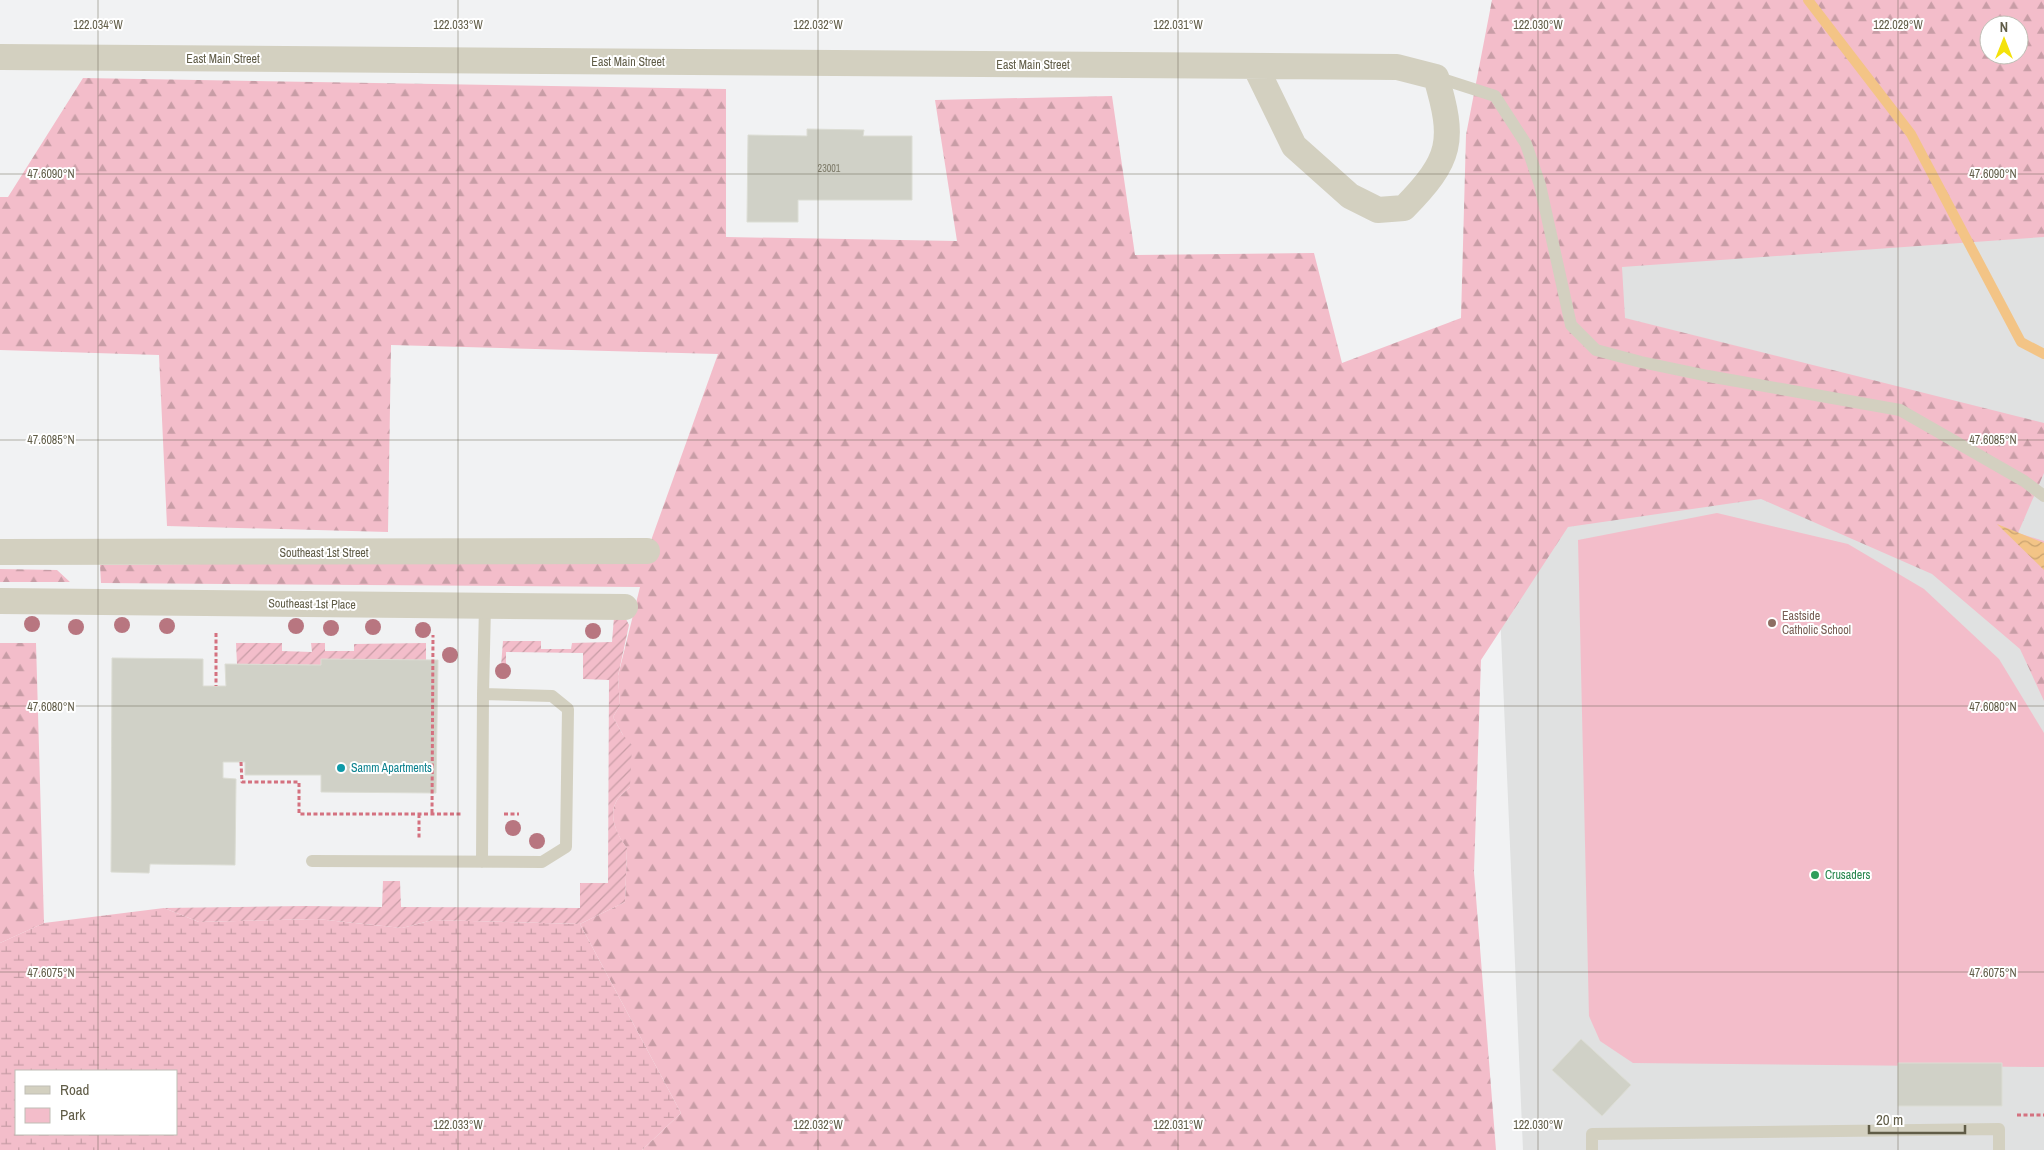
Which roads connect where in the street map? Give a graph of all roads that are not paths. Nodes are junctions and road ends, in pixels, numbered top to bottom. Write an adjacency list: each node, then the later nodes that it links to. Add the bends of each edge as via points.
1 (0, 57): 2 (street, East Main Street)
2 (1255, 66): 3 (street, East Main Street, via 1397,67); 3 (street, via 1294,146 1350,196 1378,210 1404,208 1425,187 1442,161 1448,137 1447,113)
3 (1436, 77): 4 (lane, via 1495,96 1526,144 1540,185 1571,325 1596,350 1708,376 1900,410 2024,481)
4 (2044, 496)
5 (648, 551): 6 (street, Southeast 1st Street)
6 (0, 552)
7 (0, 601): 8 (street, Southeast 1st Place)
8 (485, 606): 9 (street, Southeast 1st Place); 10 (lane)
9 (625, 607)
10 (483, 694): 12 (lane); 12 (lane, via 552,696 568,709 566,847 542,862)
11 (312, 861): 12 (lane)
12 (482, 862)
13 (1592, 1150): 14 (lane, via 1592,1134 1999,1129)
14 (1999, 1150)

